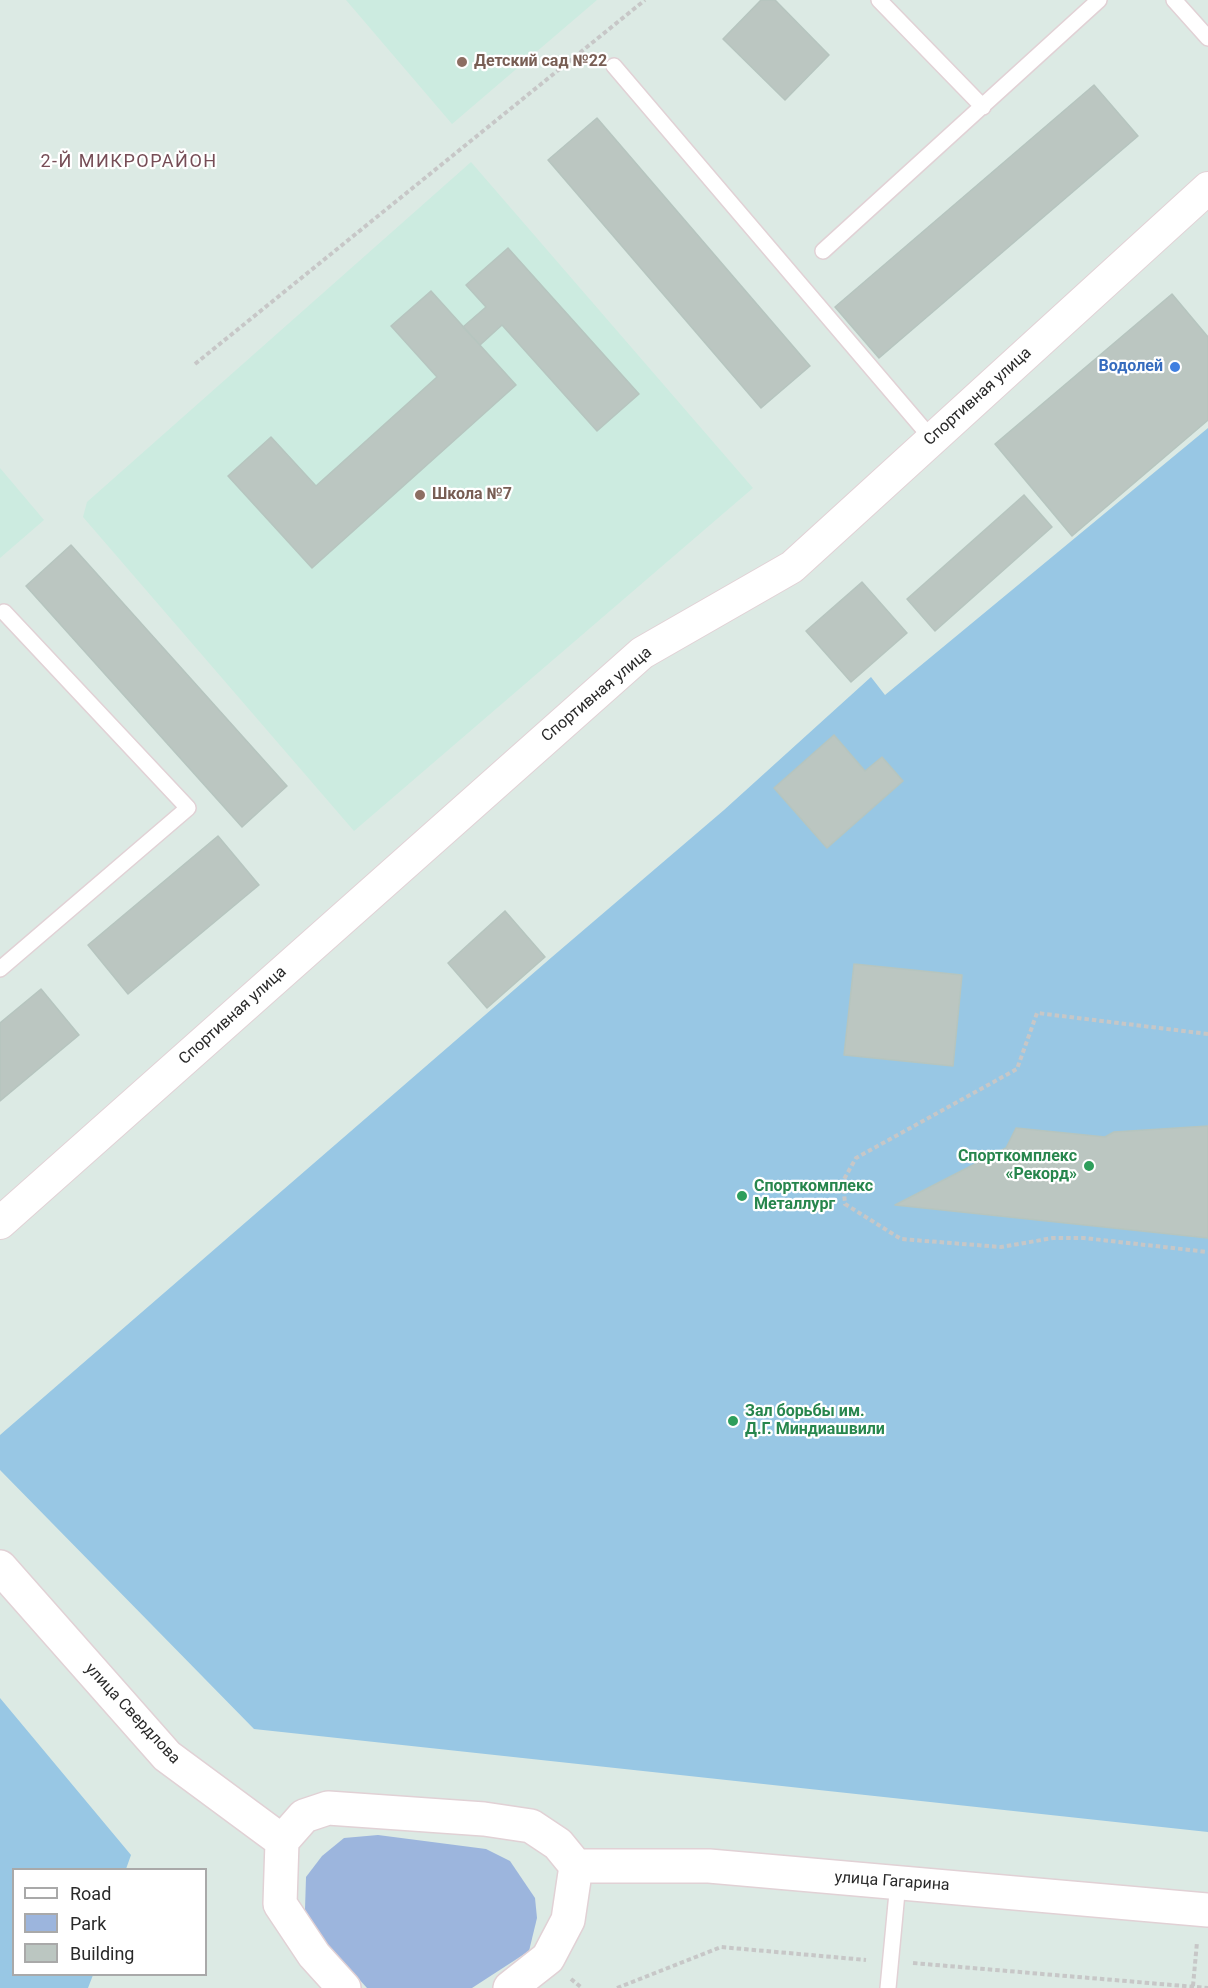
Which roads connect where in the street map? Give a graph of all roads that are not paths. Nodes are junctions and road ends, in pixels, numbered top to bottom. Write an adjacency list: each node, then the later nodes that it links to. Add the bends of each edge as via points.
1 (879, 0): 6 (lane)
2 (1099, 0): 6 (lane)
3 (1174, 0): 4 (lane)
4 (1208, 38)
5 (614, 66): 9 (lane)
6 (983, 107): 8 (lane)
7 (1208, 188): 9 (street, Спортивная улица)
8 (823, 250)
9 (932, 439): 12 (street, Спортивная улица, via 792,567 642,653)
10 (4, 612): 11 (lane, via 188,808)
11 (0, 969)
12 (0, 1223)
13 (0, 1567): 14 (main road, улица Свердлова, via 166,1756)
14 (282, 1841): 15 (main road, via 304,1816 328,1808 484,1819 531,1826 558,1844); 18 (main road, via 280,1904 314,1955)
15 (576, 1866): 16 (main road, улица Гагарина, via 709,1866); 19 (main road, via 568,1920 548,1958)
16 (898, 1882): 17 (main road, улица Гагарина); 20 (lane)
17 (1208, 1910)
18 (344, 1988)
19 (510, 1988)
20 (888, 1988)

